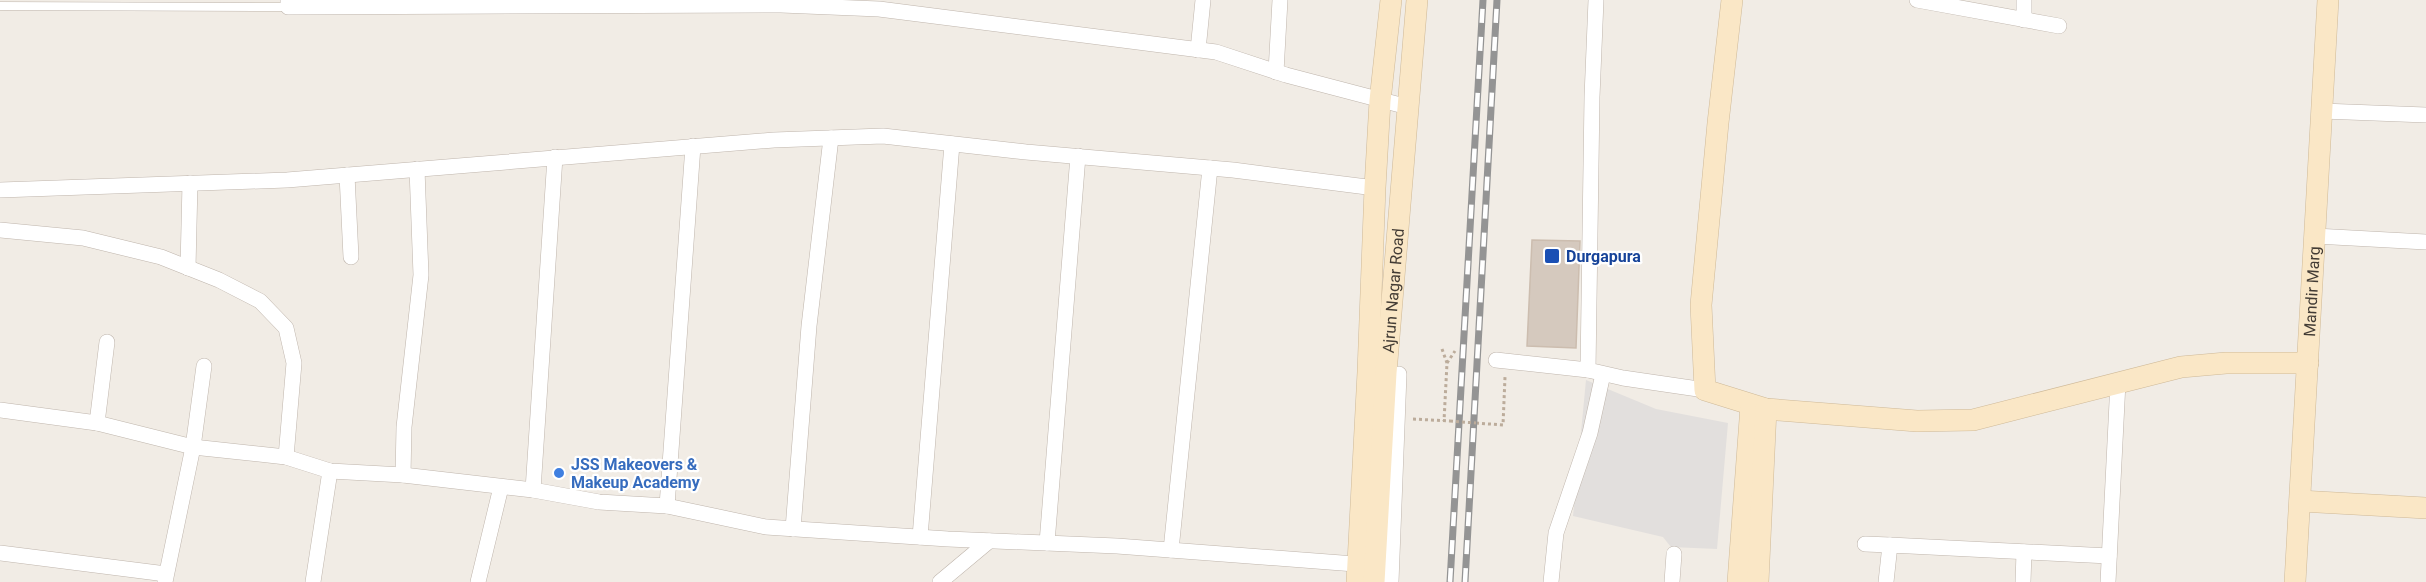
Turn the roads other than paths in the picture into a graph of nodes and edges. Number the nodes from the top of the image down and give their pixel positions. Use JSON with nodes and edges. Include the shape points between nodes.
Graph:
{"nodes":[{"id":1,"x":1203,"y":0,"type":"edge"},
{"id":2,"x":1280,"y":0,"type":"edge"},
{"id":3,"x":1391,"y":0,"type":"edge"},
{"id":4,"x":1418,"y":0,"type":"edge"},
{"id":5,"x":1596,"y":0,"type":"edge"},
{"id":6,"x":1732,"y":0,"type":"edge"},
{"id":7,"x":1917,"y":0,"type":"edge"},
{"id":8,"x":2024,"y":0,"type":"edge"},
{"id":9,"x":2328,"y":0,"type":"edge"},
{"id":10,"x":288,"y":3,"type":"edge"},
{"id":11,"x":406,"y":3,"type":"edge"},
{"id":12,"x":680,"y":3,"type":"edge"},
{"id":13,"x":820,"y":3,"type":"edge"},
{"id":14,"x":0,"y":6,"type":"edge"},
{"id":15,"x":2024,"y":20,"type":"junction"},
{"id":16,"x":2059,"y":26,"type":"dead end"},
{"id":17,"x":1198,"y":50,"type":"junction"},
{"id":18,"x":1275,"y":72,"type":"junction"},
{"id":19,"x":1380,"y":101,"type":"junction"},
{"id":20,"x":1408,"y":107,"type":"junction"},
{"id":21,"x":2322,"y":111,"type":"junction"},
{"id":22,"x":2426,"y":116,"type":"edge"},
{"id":23,"x":831,"y":138,"type":"junction"},
{"id":24,"x":952,"y":144,"type":"junction"},
{"id":25,"x":693,"y":146,"type":"junction"},
{"id":26,"x":1078,"y":156,"type":"junction"},
{"id":27,"x":555,"y":157,"type":"junction"},
{"id":28,"x":1210,"y":168,"type":"junction"},
{"id":29,"x":417,"y":169,"type":"junction"},
{"id":30,"x":347,"y":175,"type":"junction"},
{"id":31,"x":190,"y":183,"type":"junction"},
{"id":32,"x":1375,"y":188,"type":"junction"},
{"id":33,"x":0,"y":190,"type":"edge"},
{"id":34,"x":0,"y":230,"type":"edge"},
{"id":35,"x":2315,"y":236,"type":"junction"},
{"id":36,"x":2426,"y":242,"type":"edge"},
{"id":37,"x":351,"y":257,"type":"dead end"},
{"id":38,"x":188,"y":268,"type":"junction"},
{"id":39,"x":106,"y":342,"type":"dead end"},
{"id":40,"x":1500,"y":360,"type":"road end"},
{"id":41,"x":2308,"y":363,"type":"junction"},
{"id":42,"x":204,"y":366,"type":"dead end"},
{"id":43,"x":1368,"y":372,"type":"junction"},
{"id":44,"x":1596,"y":372,"type":"junction"},
{"id":45,"x":2118,"y":382,"type":"junction"},
{"id":46,"x":1705,"y":390,"type":"junction"},
{"id":47,"x":1758,"y":408,"type":"junction"},
{"id":48,"x":0,"y":410,"type":"edge"},
{"id":49,"x":97,"y":423,"type":"junction"},
{"id":50,"x":193,"y":447,"type":"junction"},
{"id":51,"x":286,"y":457,"type":"junction"},
{"id":52,"x":330,"y":471,"type":"junction"},
{"id":53,"x":403,"y":475,"type":"junction"},
{"id":54,"x":501,"y":487,"type":"junction"},
{"id":55,"x":533,"y":490,"type":"junction"},
{"id":56,"x":2300,"y":501,"type":"junction"},
{"id":57,"x":667,"y":506,"type":"junction"},
{"id":58,"x":2426,"y":508,"type":"edge"},
{"id":59,"x":793,"y":529,"type":"junction"},
{"id":60,"x":920,"y":537,"type":"junction"},
{"id":61,"x":989,"y":541,"type":"junction"},
{"id":62,"x":1047,"y":543,"type":"junction"},
{"id":63,"x":1865,"y":544,"type":"dead end"},
{"id":64,"x":1890,"y":545,"type":"junction"},
{"id":65,"x":1171,"y":550,"type":"junction"},
{"id":66,"x":2024,"y":552,"type":"junction"},
{"id":67,"x":0,"y":553,"type":"edge"},
{"id":68,"x":1674,"y":554,"type":"dead end"},
{"id":69,"x":2109,"y":556,"type":"junction"},
{"id":70,"x":1366,"y":574,"type":"edge"},
{"id":71,"x":165,"y":578,"type":"edge"},
{"id":72,"x":313,"y":582,"type":"edge"},
{"id":73,"x":478,"y":582,"type":"edge"},
{"id":74,"x":940,"y":582,"type":"edge"},
{"id":75,"x":1391,"y":582,"type":"edge"},
{"id":76,"x":1551,"y":582,"type":"edge"},
{"id":77,"x":1672,"y":582,"type":"edge"},
{"id":78,"x":1738,"y":582,"type":"edge"},
{"id":79,"x":1758,"y":582,"type":"edge"},
{"id":80,"x":1886,"y":582,"type":"edge"},
{"id":81,"x":2023,"y":582,"type":"edge"},
{"id":82,"x":2108,"y":582,"type":"edge"},
{"id":83,"x":2295,"y":582,"type":"edge"}],
"edges":[{"from":1,"to":17,"type":"street"},
{"from":2,"to":18,"type":"street"},
{"from":3,"to":19,"type":"street","name":"Ajrun Nagar Road"},
{"from":4,"to":20,"type":"street","name":"Ajrun Nagar Road"},
{"from":5,"to":44,"type":"street","via":[[1592,97]]},
{"from":6,"to":46,"type":"street","via":[[1701,305]]},
{"from":7,"to":15,"type":"street"},
{"from":8,"to":15,"type":"street"},
{"from":9,"to":21,"type":"street","name":"Mandir Marg"},
{"from":10,"to":11,"type":"street"},
{"from":10,"to":14,"type":"lane"},
{"from":11,"to":12,"type":"street"},
{"from":12,"to":13,"type":"street"},
{"from":13,"to":17,"type":"street"},
{"from":15,"to":16,"type":"street"},
{"from":17,"to":18,"type":"street","via":[[1216,52]]},
{"from":18,"to":19,"type":"street"},
{"from":19,"to":20,"type":"street"},
{"from":19,"to":32,"type":"street","name":"Ajrun Nagar Road"},
{"from":20,"to":70,"type":"street","name":"Ajrun Nagar Road"},
{"from":21,"to":22,"type":"street"},
{"from":21,"to":35,"type":"street","name":"Mandir Marg"},
{"from":23,"to":24,"type":"street","via":[[883,136]]},
{"from":23,"to":25,"type":"street"},
{"from":23,"to":59,"type":"street","via":[[809,326]]},
{"from":24,"to":26,"type":"street"},
{"from":24,"to":60,"type":"street"},
{"from":25,"to":27,"type":"street"},
{"from":25,"to":57,"type":"street"},
{"from":26,"to":28,"type":"street"},
{"from":26,"to":62,"type":"street"},
{"from":27,"to":29,"type":"street"},
{"from":27,"to":55,"type":"street"},
{"from":28,"to":32,"type":"street"},
{"from":28,"to":65,"type":"street"},
{"from":29,"to":30,"type":"street"},
{"from":29,"to":53,"type":"street","via":[[421,275],[404,427]]},
{"from":30,"to":31,"type":"street"},
{"from":30,"to":37,"type":"street"},
{"from":31,"to":33,"type":"street"},
{"from":31,"to":38,"type":"street"},
{"from":32,"to":43,"type":"street","name":"Ajrun Nagar Road"},
{"from":34,"to":38,"type":"street","via":[[83,238]]},
{"from":35,"to":36,"type":"street"},
{"from":35,"to":41,"type":"street","name":"Mandir Marg"},
{"from":38,"to":51,"type":"street","via":[[260,302],[286,328],[294,363]]},
{"from":39,"to":49,"type":"street"},
{"from":40,"to":44,"type":"street"},
{"from":41,"to":45,"type":"street","via":[[2181,367]]},
{"from":41,"to":56,"type":"street","name":"Mandir Marg"},
{"from":42,"to":50,"type":"street"},
{"from":43,"to":70,"type":"street","name":"Ajrun Nagar Road"},
{"from":43,"to":75,"type":"street","via":[[1403,375]]},
{"from":44,"to":46,"type":"street"},
{"from":44,"to":76,"type":"street","via":[[1590,434],[1556,533]]},
{"from":45,"to":47,"type":"street","via":[[1973,420],[1917,422]]},
{"from":45,"to":69,"type":"street"},
{"from":46,"to":47,"type":"street"},
{"from":47,"to":78,"type":"street"},
{"from":47,"to":79,"type":"street"},
{"from":48,"to":49,"type":"street"},
{"from":49,"to":50,"type":"street"},
{"from":50,"to":51,"type":"street"},
{"from":50,"to":71,"type":"street"},
{"from":51,"to":52,"type":"street"},
{"from":52,"to":53,"type":"street"},
{"from":52,"to":72,"type":"street"},
{"from":53,"to":54,"type":"street"},
{"from":54,"to":55,"type":"street"},
{"from":54,"to":73,"type":"street"},
{"from":55,"to":57,"type":"street","via":[[599,502]]},
{"from":56,"to":58,"type":"street"},
{"from":56,"to":83,"type":"street","name":"Mandir Marg"},
{"from":57,"to":59,"type":"street","via":[[765,527]]},
{"from":59,"to":60,"type":"street"},
{"from":60,"to":61,"type":"street"},
{"from":61,"to":62,"type":"street"},
{"from":61,"to":74,"type":"street"},
{"from":62,"to":65,"type":"street"},
{"from":63,"to":64,"type":"street"},
{"from":64,"to":66,"type":"street"},
{"from":64,"to":80,"type":"street"},
{"from":65,"to":70,"type":"street"},
{"from":66,"to":69,"type":"street"},
{"from":66,"to":81,"type":"street"},
{"from":67,"to":71,"type":"street"},
{"from":68,"to":77,"type":"street"},
{"from":69,"to":82,"type":"street"}]}
